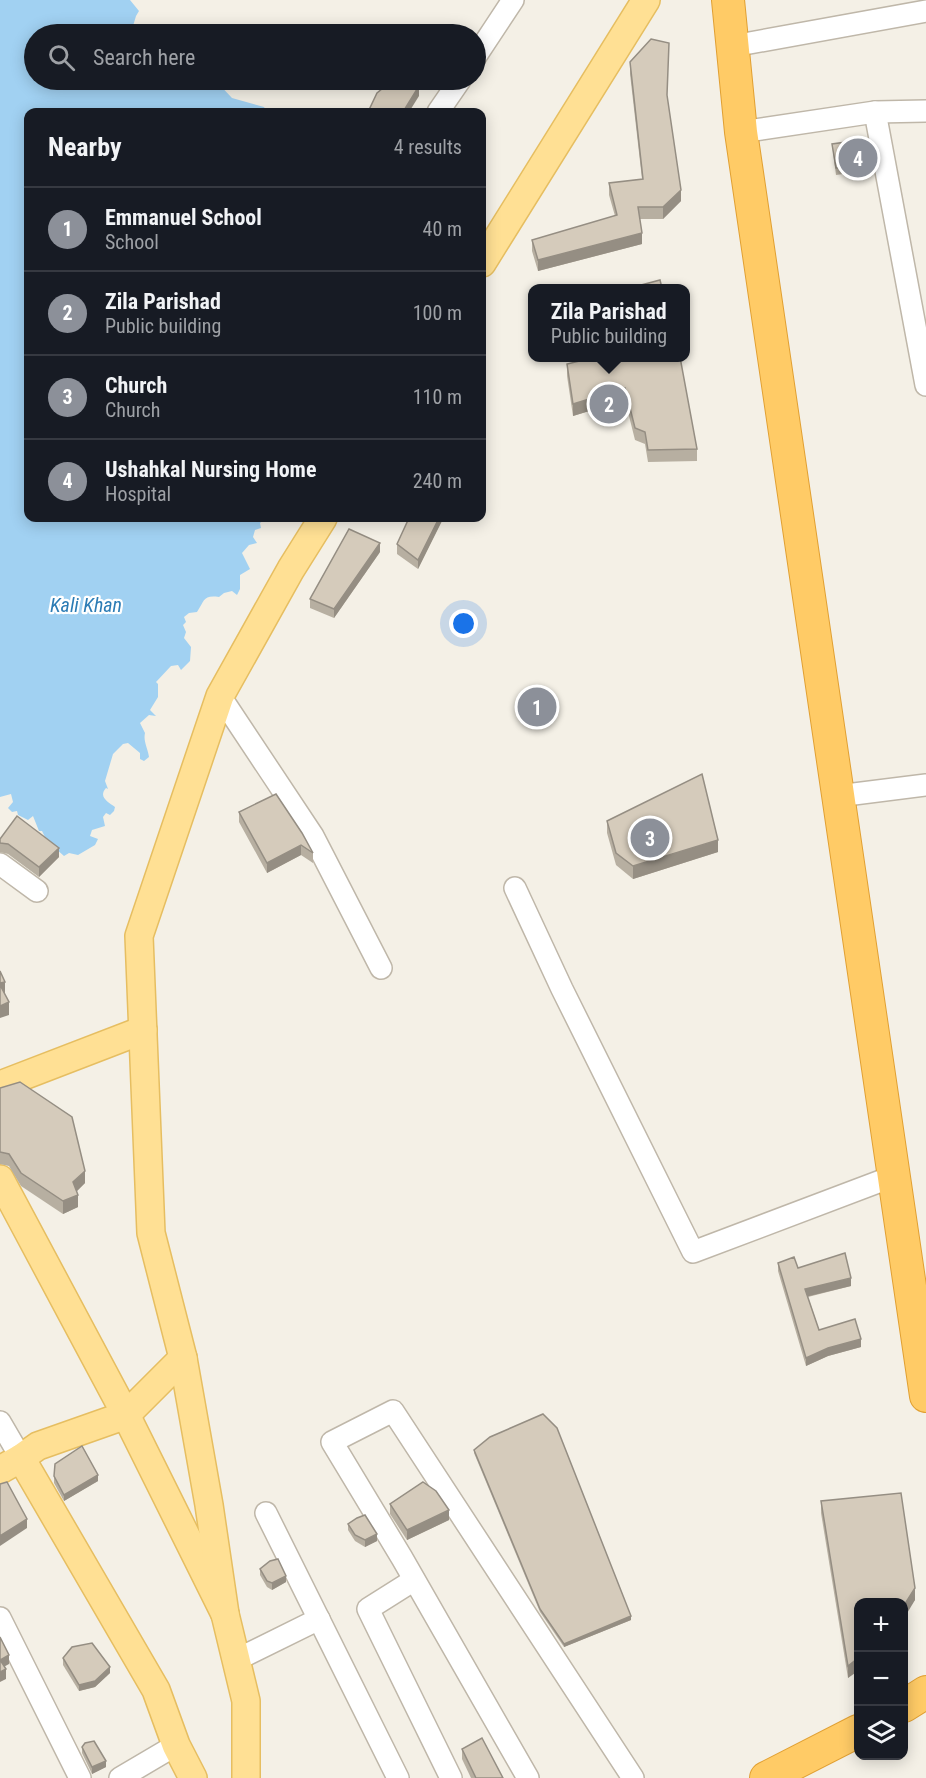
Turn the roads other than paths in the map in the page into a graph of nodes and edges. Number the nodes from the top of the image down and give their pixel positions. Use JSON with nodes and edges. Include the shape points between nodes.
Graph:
{"nodes":[{"id":1,"x":513,"y":0,"type":"edge"},
{"id":2,"x":646,"y":0,"type":"edge"},
{"id":3,"x":728,"y":0,"type":"edge"},
{"id":4,"x":926,"y":11,"type":"edge"},
{"id":5,"x":486,"y":41,"type":"edge"},
{"id":6,"x":733,"y":46,"type":"junction"},
{"id":7,"x":453,"y":90,"type":"edge"},
{"id":8,"x":441,"y":108,"type":"edge"},
{"id":9,"x":926,"y":111,"type":"edge"},
{"id":10,"x":875,"y":112,"type":"junction"},
{"id":11,"x":741,"y":132,"type":"junction"},
{"id":12,"x":486,"y":257,"type":"edge"},
{"id":13,"x":926,"y":385,"type":"edge"},
{"id":14,"x":320,"y":522,"type":"edge"},
{"id":15,"x":220,"y":696,"type":"junction"},
{"id":16,"x":926,"y":785,"type":"edge"},
{"id":17,"x":838,"y":796,"type":"junction"},
{"id":18,"x":0,"y":864,"type":"edge"},
{"id":19,"x":514,"y":888,"type":"dead end"},
{"id":20,"x":37,"y":891,"type":"dead end"},
{"id":21,"x":381,"y":969,"type":"dead end"},
{"id":22,"x":143,"y":1030,"type":"junction"},
{"id":23,"x":0,"y":1085,"type":"edge"},
{"id":24,"x":894,"y":1176,"type":"junction"},
{"id":25,"x":2,"y":1187,"type":"edge"},
{"id":26,"x":183,"y":1358,"type":"junction"},
{"id":27,"x":926,"y":1396,"type":"edge"},
{"id":28,"x":126,"y":1415,"type":"junction"},
{"id":29,"x":0,"y":1422,"type":"edge"},
{"id":30,"x":10,"y":1464,"type":"edge"},
{"id":31,"x":266,"y":1513,"type":"dead end"},
{"id":32,"x":414,"y":1580,"type":"junction"},
{"id":33,"x":225,"y":1614,"type":"junction"},
{"id":34,"x":0,"y":1618,"type":"edge"},
{"id":35,"x":319,"y":1619,"type":"junction"},
{"id":36,"x":236,"y":1660,"type":"junction"},
{"id":37,"x":926,"y":1692,"type":"edge"},
{"id":38,"x":908,"y":1703,"type":"edge"},
{"id":39,"x":854,"y":1733,"type":"edge"},
{"id":40,"x":176,"y":1745,"type":"junction"},
{"id":41,"x":80,"y":1778,"type":"edge"},
{"id":42,"x":120,"y":1778,"type":"edge"},
{"id":43,"x":193,"y":1778,"type":"edge"},
{"id":44,"x":246,"y":1778,"type":"edge"},
{"id":45,"x":398,"y":1778,"type":"edge"},
{"id":46,"x":452,"y":1778,"type":"edge"},
{"id":47,"x":528,"y":1778,"type":"edge"},
{"id":48,"x":633,"y":1778,"type":"edge"},
{"id":49,"x":766,"y":1778,"type":"edge"}],
"edges":[{"from":1,"to":5,"type":"street"},
{"from":2,"to":12,"type":"main road"},
{"from":3,"to":6,"type":"highway"},
{"from":4,"to":6,"type":"street"},
{"from":6,"to":11,"type":"highway"},
{"from":7,"to":8,"type":"street"},
{"from":9,"to":10,"type":"street"},
{"from":10,"to":11,"type":"street"},
{"from":10,"to":13,"type":"street"},
{"from":11,"to":17,"type":"highway"},
{"from":14,"to":15,"type":"main road"},
{"from":15,"to":21,"type":"street","via":[[313,837]]},
{"from":15,"to":22,"type":"main road","via":[[139,936]]},
{"from":16,"to":17,"type":"street"},
{"from":17,"to":24,"type":"highway"},
{"from":18,"to":20,"type":"street"},
{"from":19,"to":24,"type":"street","via":[[693,1252]]},
{"from":22,"to":23,"type":"main road"},
{"from":22,"to":26,"type":"main road","via":[[151,1233]]},
{"from":24,"to":27,"type":"highway"},
{"from":25,"to":28,"type":"main road"},
{"from":26,"to":28,"type":"main road"},
{"from":26,"to":33,"type":"main road"},
{"from":28,"to":30,"type":"main road","via":[[38,1446]]},
{"from":28,"to":33,"type":"main road"},
{"from":29,"to":30,"type":"street"},
{"from":30,"to":40,"type":"main road","via":[[156,1690]]},
{"from":31,"to":35,"type":"street"},
{"from":32,"to":46,"type":"street","via":[[368,1609]]},
{"from":32,"to":47,"type":"street"},
{"from":32,"to":48,"type":"street","via":[[332,1442],[393,1411]]},
{"from":33,"to":36,"type":"main road"},
{"from":34,"to":41,"type":"street"},
{"from":35,"to":36,"type":"street"},
{"from":35,"to":45,"type":"street"},
{"from":36,"to":44,"type":"main road","via":[[246,1701]]},
{"from":37,"to":38,"type":"highway"},
{"from":39,"to":49,"type":"highway"},
{"from":40,"to":42,"type":"street"},
{"from":40,"to":43,"type":"main road"}]}
